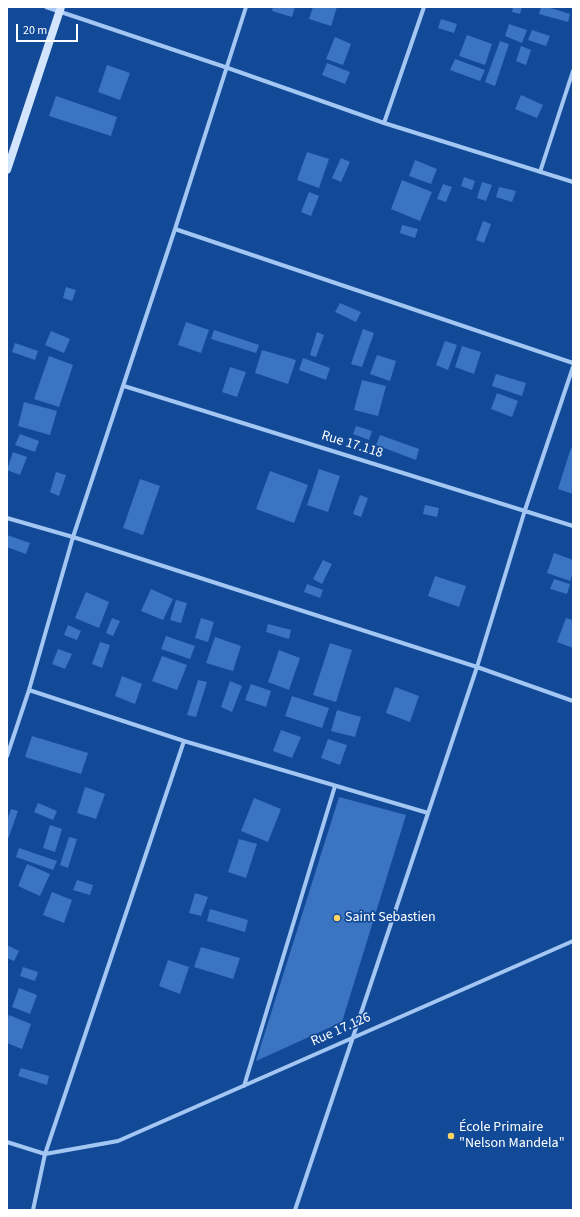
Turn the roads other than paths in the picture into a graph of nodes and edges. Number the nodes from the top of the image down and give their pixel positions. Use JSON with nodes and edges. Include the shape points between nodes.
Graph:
{"nodes":[{"id":1,"x":46,"y":7,"type":"edge"},
{"id":2,"x":246,"y":7,"type":"edge"},
{"id":3,"x":424,"y":7,"type":"edge"},
{"id":4,"x":61,"y":9,"type":"edge"},
{"id":5,"x":225,"y":67,"type":"junction"},
{"id":6,"x":573,"y":71,"type":"edge"},
{"id":7,"x":384,"y":123,"type":"junction"},
{"id":8,"x":7,"y":170,"type":"edge"},
{"id":9,"x":540,"y":172,"type":"junction"},
{"id":10,"x":573,"y":182,"type":"edge"},
{"id":11,"x":175,"y":229,"type":"junction"},
{"id":12,"x":573,"y":363,"type":"edge"},
{"id":13,"x":573,"y":368,"type":"edge"},
{"id":14,"x":124,"y":386,"type":"junction"},
{"id":15,"x":525,"y":510,"type":"junction"},
{"id":16,"x":7,"y":518,"type":"edge"},
{"id":17,"x":573,"y":526,"type":"edge"},
{"id":18,"x":73,"y":537,"type":"junction"},
{"id":19,"x":477,"y":667,"type":"junction"},
{"id":20,"x":29,"y":690,"type":"junction"},
{"id":21,"x":573,"y":701,"type":"edge"},
{"id":22,"x":184,"y":741,"type":"junction"},
{"id":23,"x":7,"y":756,"type":"edge"},
{"id":24,"x":335,"y":786,"type":"junction"},
{"id":25,"x":428,"y":813,"type":"junction"},
{"id":26,"x":573,"y":941,"type":"edge"},
{"id":27,"x":353,"y":1036,"type":"junction"},
{"id":28,"x":244,"y":1086,"type":"junction"},
{"id":29,"x":7,"y":1142,"type":"edge"},
{"id":30,"x":45,"y":1154,"type":"junction"},
{"id":31,"x":33,"y":1210,"type":"edge"},
{"id":32,"x":296,"y":1210,"type":"edge"}],
"edges":[{"from":1,"to":4,"type":"street"},
{"from":2,"to":5,"type":"street"},
{"from":3,"to":7,"type":"street"},
{"from":4,"to":5,"type":"street"},
{"from":4,"to":8,"type":"street"},
{"from":5,"to":7,"type":"street"},
{"from":5,"to":11,"type":"street"},
{"from":6,"to":9,"type":"street"},
{"from":7,"to":9,"type":"street"},
{"from":9,"to":10,"type":"street"},
{"from":11,"to":12,"type":"street"},
{"from":11,"to":14,"type":"street"},
{"from":13,"to":15,"type":"street"},
{"from":14,"to":15,"type":"street","name":"Rue 17.118"},
{"from":14,"to":18,"type":"street"},
{"from":15,"to":17,"type":"street","name":"Rue 17.118"},
{"from":15,"to":19,"type":"street"},
{"from":16,"to":18,"type":"street"},
{"from":18,"to":19,"type":"street"},
{"from":18,"to":20,"type":"street"},
{"from":19,"to":21,"type":"street"},
{"from":19,"to":25,"type":"street"},
{"from":20,"to":22,"type":"street"},
{"from":20,"to":23,"type":"street"},
{"from":22,"to":24,"type":"street"},
{"from":22,"to":30,"type":"street"},
{"from":24,"to":25,"type":"street"},
{"from":24,"to":28,"type":"street"},
{"from":25,"to":27,"type":"street"},
{"from":26,"to":27,"type":"street","name":"Rue 17.126"},
{"from":27,"to":28,"type":"street","name":"Rue 17.126"},
{"from":27,"to":32,"type":"street"},
{"from":28,"to":30,"type":"street","name":"Rue 17.126","via":[[118,1141]]},
{"from":29,"to":30,"type":"street"},
{"from":30,"to":31,"type":"street"}]}
